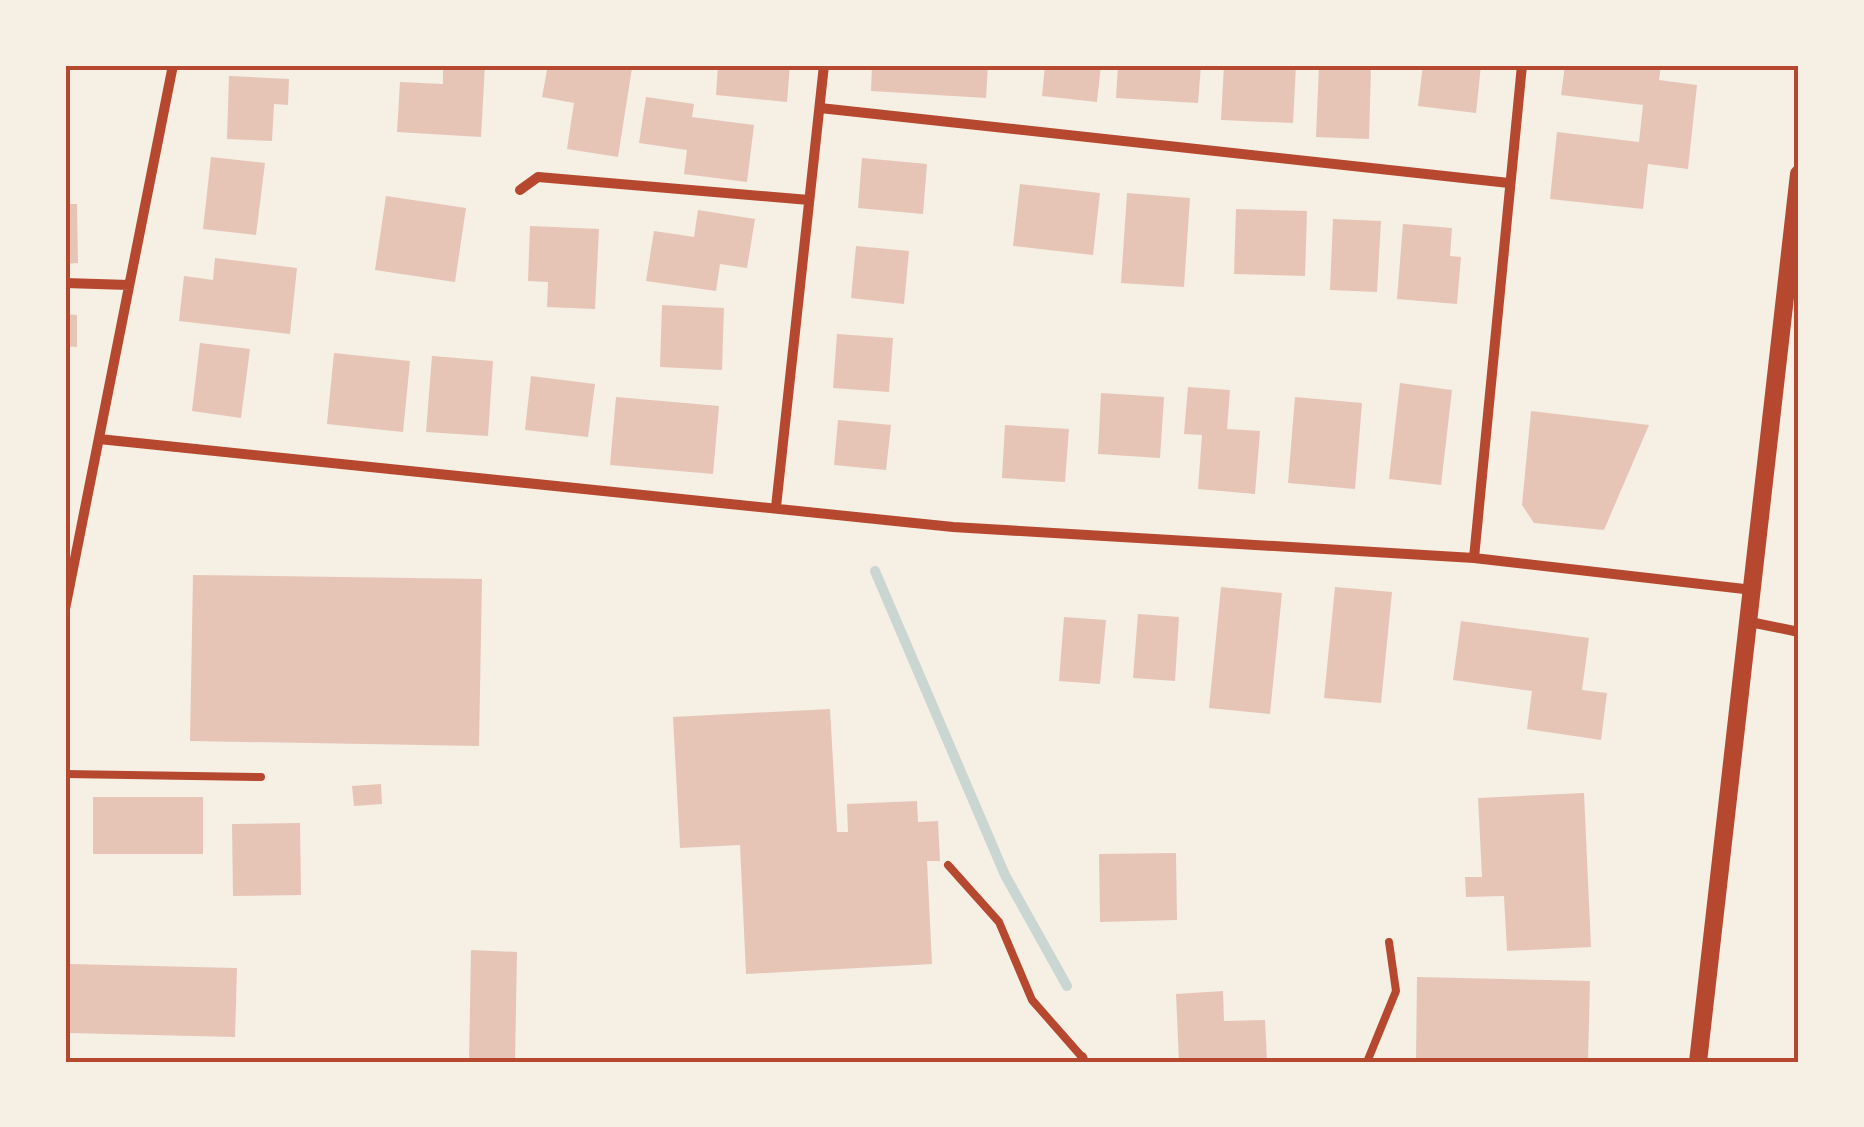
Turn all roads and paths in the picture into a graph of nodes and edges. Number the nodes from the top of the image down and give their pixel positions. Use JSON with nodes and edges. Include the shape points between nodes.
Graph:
{"nodes":[{"id":1,"x":173,"y":65,"type":"edge"},
{"id":2,"x":824,"y":65,"type":"edge"},
{"id":3,"x":1522,"y":65,"type":"edge"},
{"id":4,"x":820,"y":108,"type":"junction"},
{"id":5,"x":1799,"y":174,"type":"edge"},
{"id":6,"x":1509,"y":183,"type":"junction"},
{"id":7,"x":520,"y":190,"type":"dead end"},
{"id":8,"x":810,"y":200,"type":"junction"},
{"id":9,"x":65,"y":283,"type":"edge"},
{"id":10,"x":129,"y":285,"type":"junction"},
{"id":11,"x":99,"y":439,"type":"junction"},
{"id":12,"x":776,"y":506,"type":"junction"},
{"id":13,"x":1474,"y":558,"type":"junction"},
{"id":14,"x":1753,"y":590,"type":"junction"},
{"id":15,"x":65,"y":609,"type":"edge"},
{"id":16,"x":1750,"y":622,"type":"junction"},
{"id":17,"x":1799,"y":632,"type":"edge"},
{"id":18,"x":65,"y":774,"type":"edge"},
{"id":19,"x":260,"y":777,"type":"dead end"},
{"id":20,"x":948,"y":866,"type":"dead end"},
{"id":21,"x":1389,"y":942,"type":"dead end"},
{"id":22,"x":1083,"y":1059,"type":"edge"},
{"id":23,"x":1367,"y":1062,"type":"edge"},
{"id":24,"x":1698,"y":1062,"type":"edge"}],
"edges":[{"from":1,"to":10,"type":"street"},
{"from":2,"to":4,"type":"street"},
{"from":3,"to":6,"type":"street"},
{"from":4,"to":6,"type":"street"},
{"from":4,"to":8,"type":"street"},
{"from":5,"to":14,"type":"street"},
{"from":6,"to":13,"type":"street"},
{"from":7,"to":8,"type":"street","via":[[538,177]]},
{"from":8,"to":12,"type":"street"},
{"from":9,"to":10,"type":"street"},
{"from":10,"to":11,"type":"street"},
{"from":11,"to":12,"type":"street"},
{"from":11,"to":15,"type":"street"},
{"from":12,"to":13,"type":"street","via":[[953,527]]},
{"from":13,"to":14,"type":"street"},
{"from":14,"to":16,"type":"street"},
{"from":16,"to":17,"type":"street"},
{"from":16,"to":24,"type":"street"},
{"from":18,"to":19,"type":"lane"},
{"from":20,"to":22,"type":"lane","via":[[998,922],[1032,1000]]},
{"from":21,"to":23,"type":"lane","via":[[1396,991]]}]}
